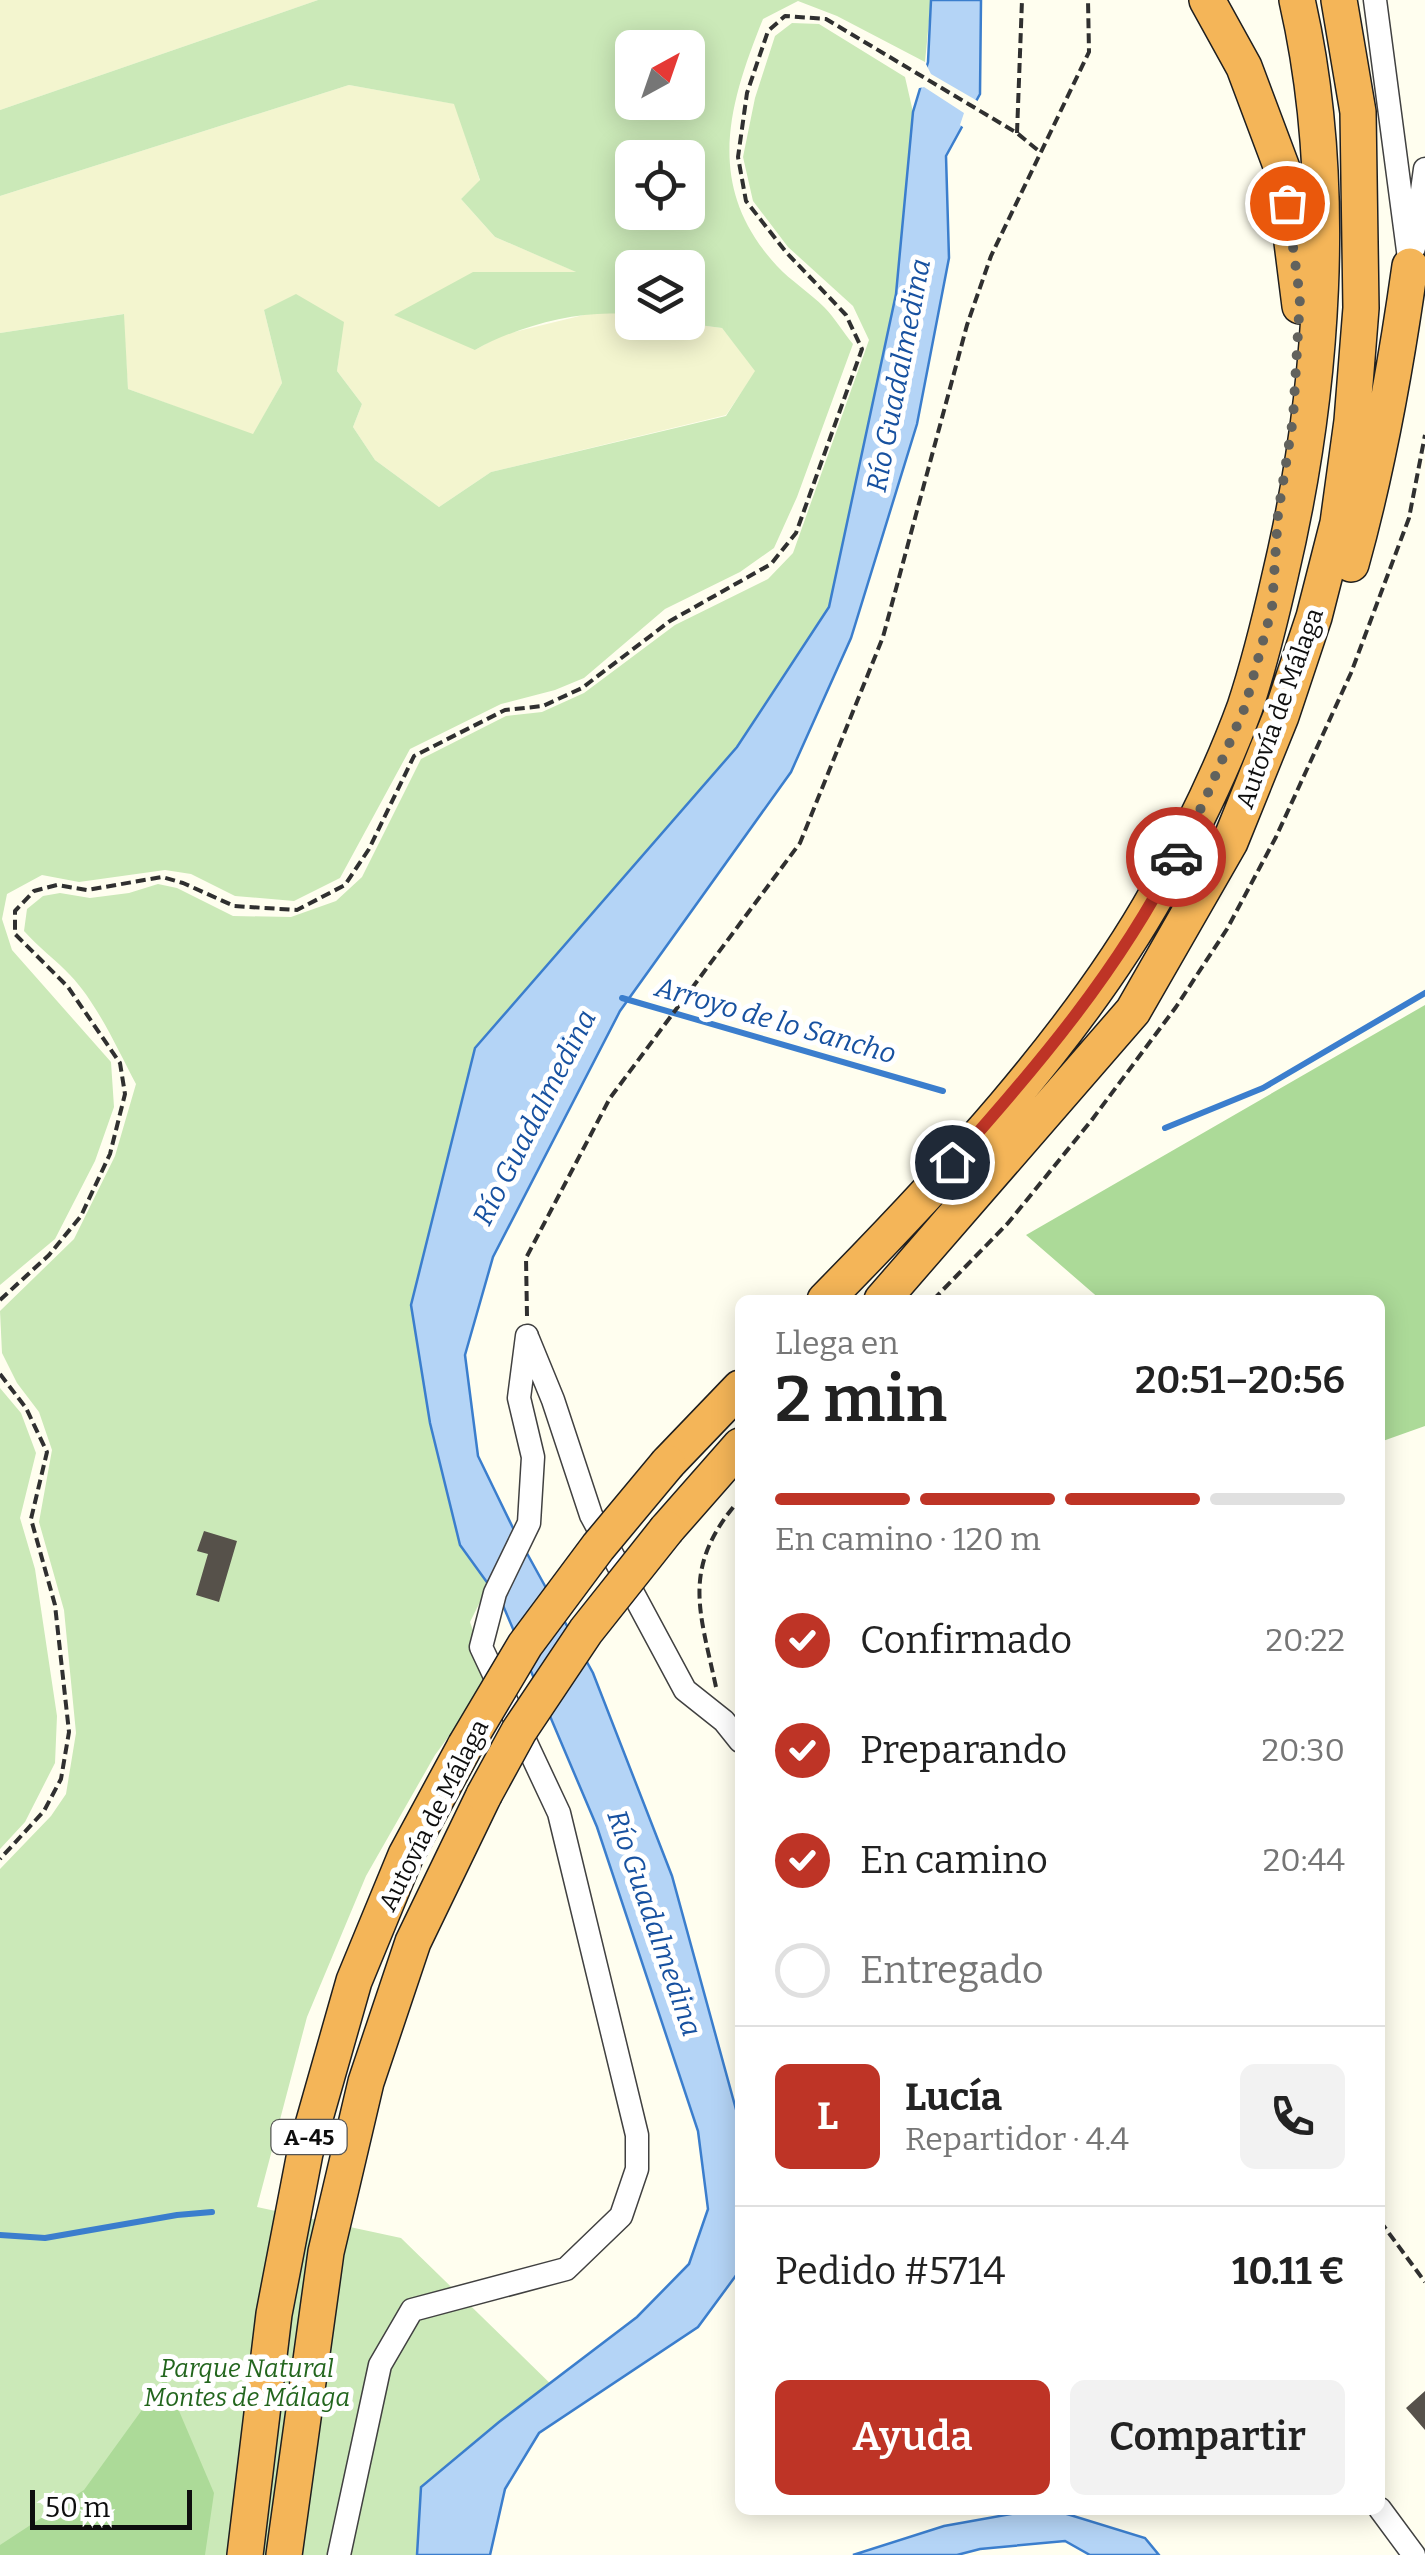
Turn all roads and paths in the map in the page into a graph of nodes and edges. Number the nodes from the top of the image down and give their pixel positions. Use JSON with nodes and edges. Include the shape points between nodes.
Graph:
{"nodes":[{"id":1,"x":1022,"y":0,"type":"edge"},
{"id":2,"x":1088,"y":0,"type":"edge"},
{"id":3,"x":1207,"y":0,"type":"edge"},
{"id":4,"x":1297,"y":0,"type":"edge"},
{"id":5,"x":1339,"y":0,"type":"edge"},
{"id":6,"x":1375,"y":0,"type":"edge"},
{"id":7,"x":1017,"y":134,"type":"junction"},
{"id":8,"x":1040,"y":152,"type":"junction"},
{"id":9,"x":1425,"y":169,"type":"edge"},
{"id":10,"x":1410,"y":266,"type":"junction"},
{"id":11,"x":1425,"y":435,"type":"edge"},
{"id":12,"x":1410,"y":518,"type":"dead end"},
{"id":13,"x":1272,"y":608,"type":"junction"},
{"id":14,"x":1256,"y":782,"type":"junction"},
{"id":15,"x":830,"y":1295,"type":"edge"},
{"id":16,"x":887,"y":1295,"type":"edge"},
{"id":17,"x":0,"y":1300,"type":"edge"},
{"id":18,"x":527,"y":1336,"type":"junction"},
{"id":19,"x":0,"y":1374,"type":"edge"},
{"id":20,"x":735,"y":1393,"type":"edge"},
{"id":21,"x":735,"y":1452,"type":"edge"},
{"id":22,"x":735,"y":1506,"type":"edge"},
{"id":23,"x":724,"y":1721,"type":"junction"},
{"id":24,"x":735,"y":1735,"type":"edge"},
{"id":25,"x":0,"y":1858,"type":"edge"},
{"id":26,"x":1385,"y":2228,"type":"edge"},
{"id":27,"x":1425,"y":2282,"type":"edge"},
{"id":28,"x":1384,"y":2515,"type":"edge"},
{"id":29,"x":245,"y":2555,"type":"edge"},
{"id":30,"x":284,"y":2555,"type":"edge"},
{"id":31,"x":339,"y":2555,"type":"edge"},
{"id":32,"x":1414,"y":2555,"type":"edge"}],
"edges":[{"from":1,"to":7,"type":"path"},
{"from":2,"to":8,"type":"path","via":[[1089,52]]},
{"from":3,"to":13,"type":"highway","via":[[1244,67],[1283,171],[1300,298]]},
{"from":4,"to":13,"type":"highway","name":"Autovía de Málaga","via":[[1314,116],[1320,302],[1310,420]]},
{"from":5,"to":14,"type":"highway","name":"Autovía de Málaga","via":[[1358,112],[1361,197],[1352,420],[1338,524],[1314,617]]},
{"from":6,"to":10,"type":"street"},
{"from":7,"to":8,"type":"path"},
{"from":7,"to":17,"type":"path","via":[[826,20],[786,16],[768,32],[747,92],[738,157],[746,201],[846,315],[862,349],[796,532],[771,564],[670,620],[582,688],[543,706],[505,710],[414,756],[345,885],[297,910],[234,906],[162,877],[34,891],[15,911],[15,934],[68,987],[120,1063],[124,1094],[110,1154],[81,1216]]},
{"from":8,"to":18,"type":"path","via":[[990,256],[966,325],[882,638],[800,843],[610,1098],[526,1258]]},
{"from":9,"to":10,"type":"street"},
{"from":10,"to":14,"type":"highway","via":[[1367,506],[1338,609],[1290,741]]},
{"from":11,"to":12,"type":"path"},
{"from":13,"to":15,"type":"highway","name":"Autovía de Málaga","via":[[1245,707],[1204,802],[1128,940],[1087,1002],[998,1110]]},
{"from":14,"to":16,"type":"highway","name":"Autovía de Málaga","via":[[1230,842],[1133,1011]]},
{"from":18,"to":23,"type":"street","via":[[592,1515],[684,1690]]},
{"from":18,"to":31,"type":"street","via":[[519,1398],[533,1457],[529,1523],[495,1593],[482,1647],[559,1813],[637,2135],[637,2169],[621,2216],[566,2269],[412,2310],[380,2365]]},
{"from":19,"to":25,"type":"path","via":[[47,1452],[32,1519],[54,1605],[70,1732],[62,1779]]},
{"from":20,"to":29,"type":"highway","name":"Autovía de Málaga","number":"A-45","bridge":true,"via":[[668,1463],[525,1645],[406,1855],[354,1981],[304,2153],[274,2314]]},
{"from":21,"to":30,"type":"highway","name":"Autovía de Málaga","number":"A-45","bridge":true,"via":[[586,1630],[519,1731],[413,1942],[366,2082],[326,2252]]},
{"from":22,"to":23,"type":"path","via":[[710,1538],[701,1568],[700,1609]]},
{"from":23,"to":24,"type":"street"},
{"from":26,"to":27,"type":"path"},
{"from":28,"to":32,"type":"street"}]}
